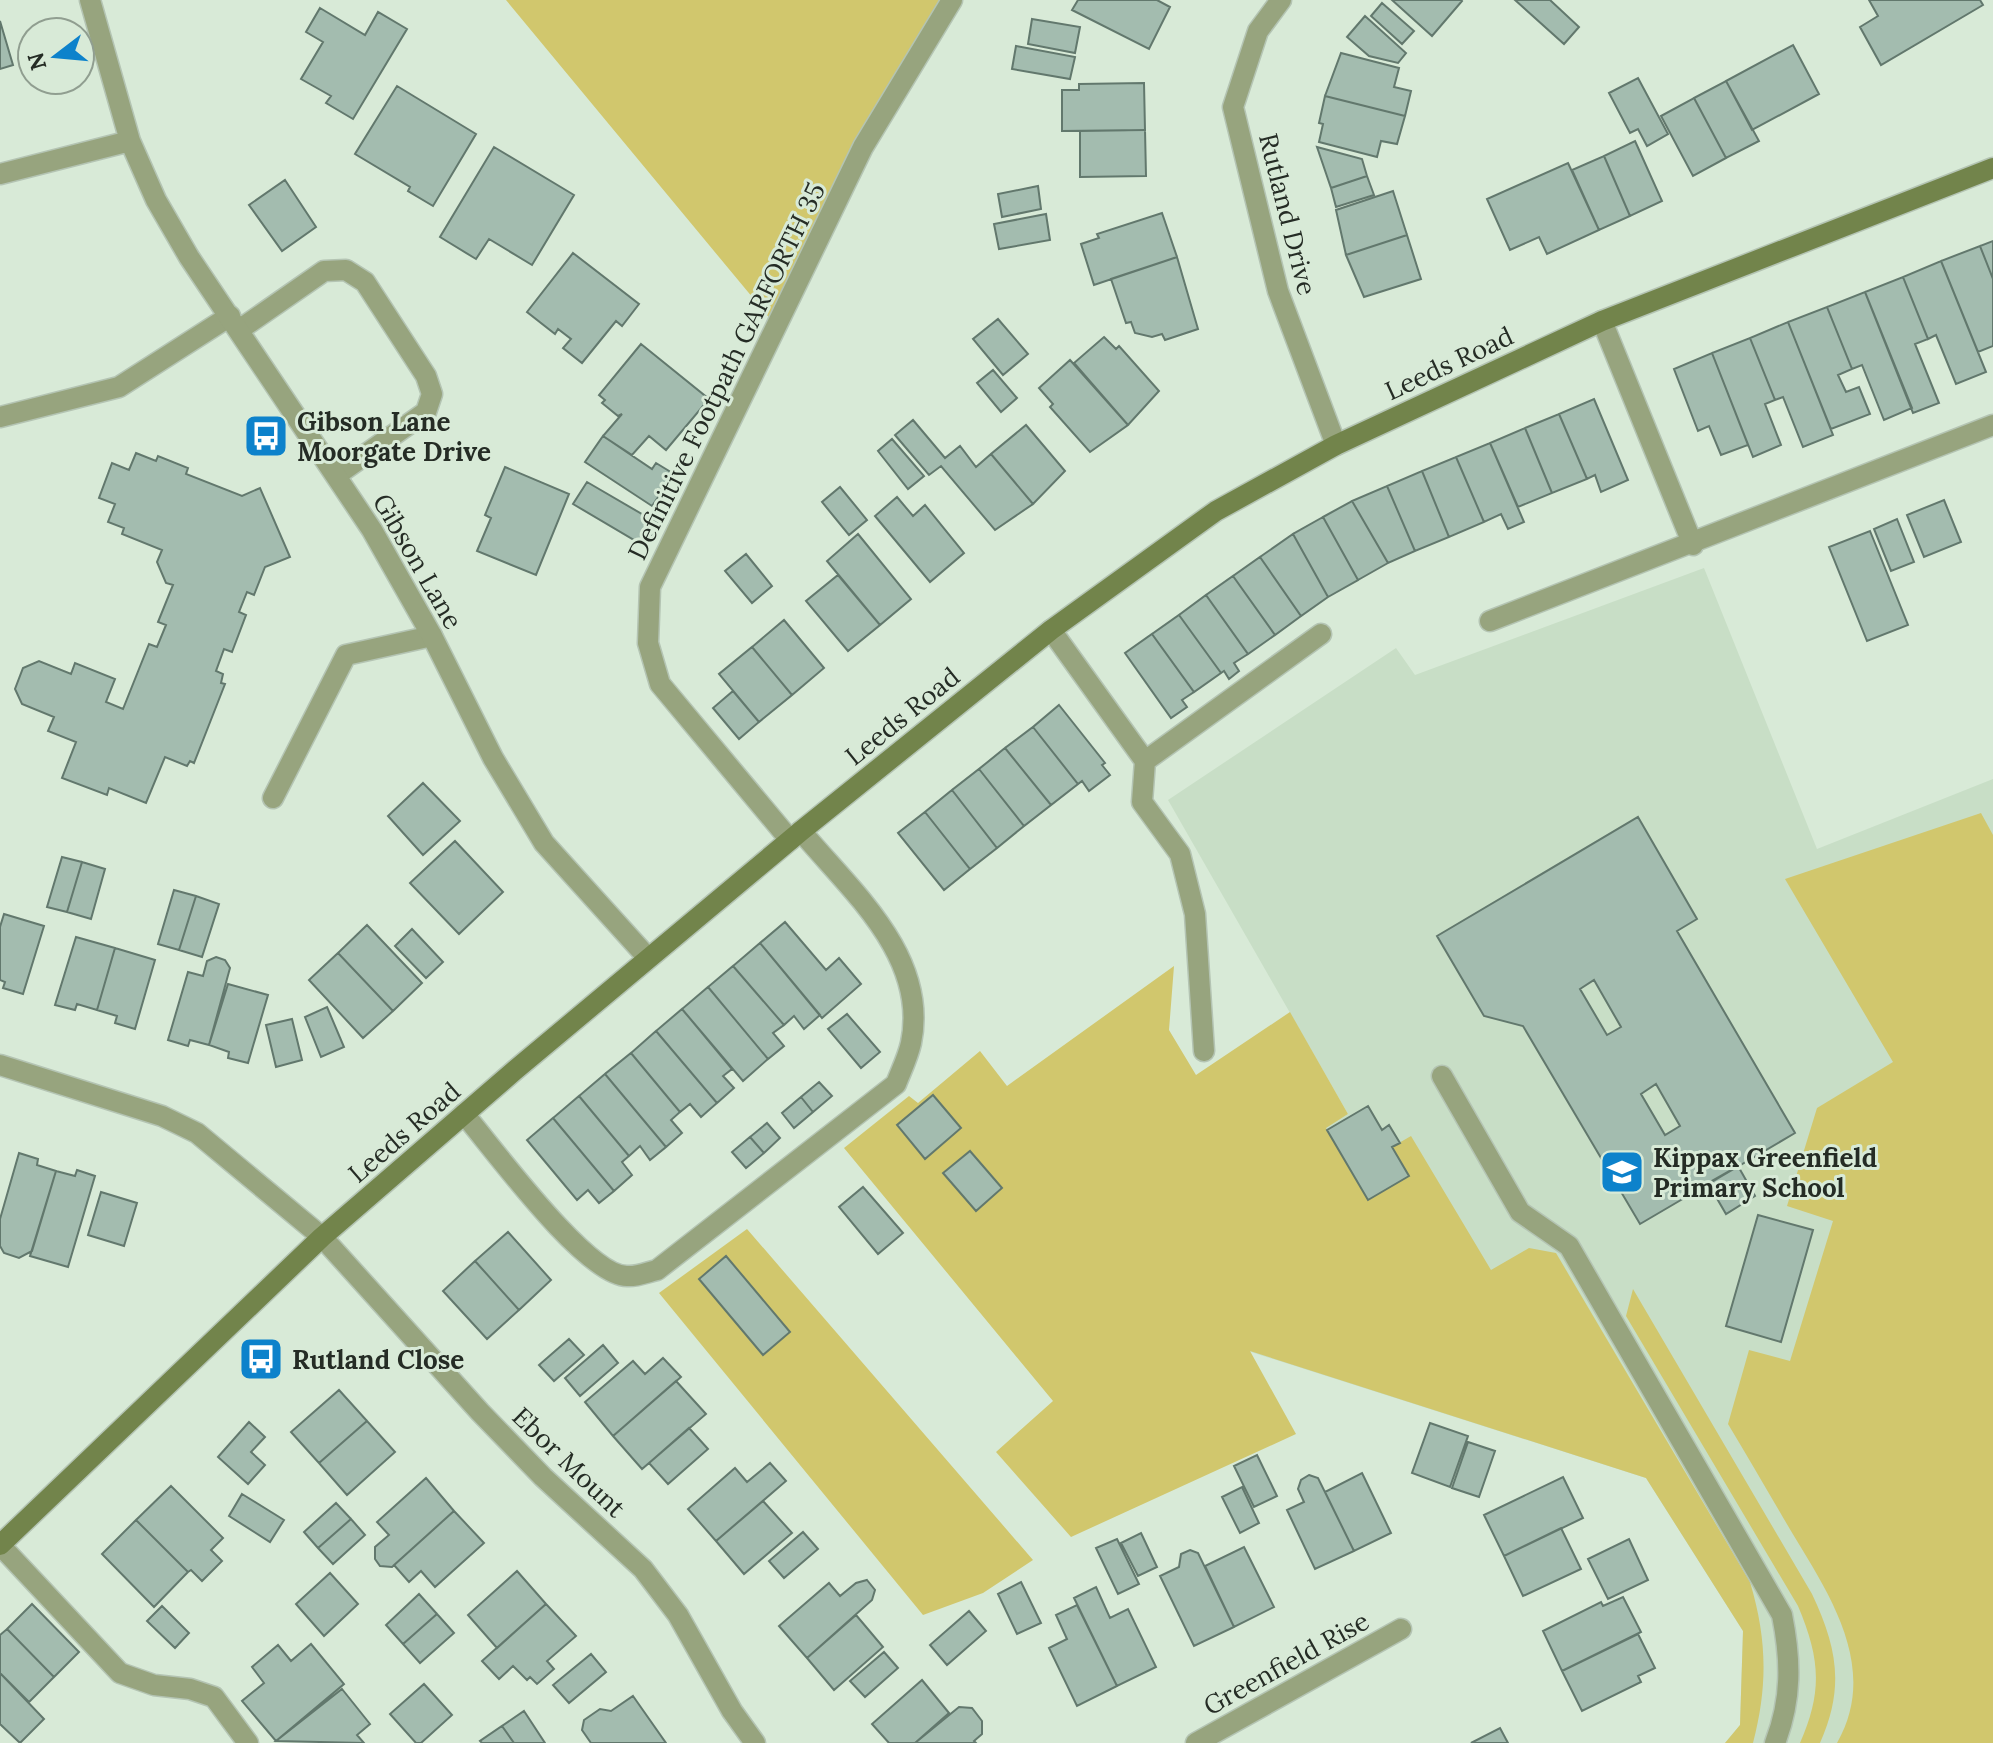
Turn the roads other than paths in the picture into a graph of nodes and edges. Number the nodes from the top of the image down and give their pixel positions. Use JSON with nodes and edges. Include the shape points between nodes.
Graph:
{"nodes":[{"id":1,"x":90,"y":0,"type":"edge"},
{"id":2,"x":952,"y":0,"type":"edge"},
{"id":3,"x":1281,"y":0,"type":"edge"},
{"id":4,"x":130,"y":141,"type":"junction"},
{"id":5,"x":1993,"y":168,"type":"edge"},
{"id":6,"x":0,"y":174,"type":"edge"},
{"id":7,"x":1602,"y":321,"type":"junction"},
{"id":8,"x":234,"y":323,"type":"junction"},
{"id":9,"x":0,"y":417,"type":"edge"},
{"id":10,"x":1993,"y":425,"type":"edge"},
{"id":11,"x":1336,"y":445,"type":"junction"},
{"id":12,"x":338,"y":474,"type":"junction"},
{"id":13,"x":1693,"y":545,"type":"junction"},
{"id":14,"x":1490,"y":621,"type":"dead end"},
{"id":15,"x":1051,"y":630,"type":"junction"},
{"id":16,"x":1321,"y":634,"type":"dead end"},
{"id":17,"x":432,"y":636,"type":"junction"},
{"id":18,"x":1145,"y":761,"type":"junction"},
{"id":19,"x":273,"y":798,"type":"dead end"},
{"id":20,"x":795,"y":835,"type":"junction"},
{"id":21,"x":648,"y":958,"type":"junction"},
{"id":22,"x":1204,"y":1051,"type":"dead end"},
{"id":23,"x":0,"y":1065,"type":"edge"},
{"id":24,"x":1442,"y":1076,"type":"dead end"},
{"id":25,"x":464,"y":1114,"type":"junction"},
{"id":26,"x":322,"y":1237,"type":"junction"},
{"id":27,"x":0,"y":1545,"type":"edge"},
{"id":28,"x":1401,"y":1629,"type":"dead end"},
{"id":29,"x":248,"y":1743,"type":"edge"},
{"id":30,"x":755,"y":1743,"type":"edge"},
{"id":31,"x":1196,"y":1743,"type":"edge"},
{"id":32,"x":1775,"y":1743,"type":"edge"}],
"edges":[{"from":1,"to":4,"type":"street","name":"Gibson Lane"},
{"from":2,"to":20,"type":"street","name":"Definitive Footpath GARFORTH 35","via":[[863,147],[650,587],[648,643],[660,684]]},
{"from":3,"to":11,"type":"street","name":"Rutland Drive","via":[[1258,31],[1233,107],[1278,291]]},
{"from":4,"to":6,"type":"street"},
{"from":4,"to":8,"type":"street","name":"Gibson Lane","via":[[156,200]]},
{"from":5,"to":7,"type":"main road","name":"Leeds Road"},
{"from":7,"to":11,"type":"main road","name":"Leeds Road"},
{"from":7,"to":13,"type":"street"},
{"from":8,"to":9,"type":"street","via":[[119,387]]},
{"from":8,"to":12,"type":"street","name":"Gibson Lane"},
{"from":8,"to":12,"type":"street","via":[[324,271],[346,270],[365,282],[426,376],[432,394],[426,412]]},
{"from":10,"to":13,"type":"street"},
{"from":11,"to":15,"type":"main road","name":"Leeds Road","via":[[1216,511]]},
{"from":12,"to":17,"type":"street","name":"Gibson Lane"},
{"from":13,"to":14,"type":"street"},
{"from":15,"to":18,"type":"street"},
{"from":15,"to":20,"type":"main road","name":"Leeds Road"},
{"from":16,"to":18,"type":"street"},
{"from":17,"to":19,"type":"street","via":[[346,655]]},
{"from":17,"to":21,"type":"street","name":"Gibson Lane","via":[[493,758],[544,843]]},
{"from":18,"to":22,"type":"street","via":[[1142,802],[1180,854],[1195,914]]},
{"from":20,"to":21,"type":"main road","name":"Leeds Road"},
{"from":20,"to":25,"type":"street","name":"Definitive Footpath GARFORTH 35","via":[[888,936],[903,962],[911,991],[911,1042],[896,1084],[657,1270],[626,1277],[600,1266],[565,1235]]},
{"from":21,"to":25,"type":"main road","name":"Leeds Road"},
{"from":23,"to":26,"type":"street","via":[[162,1116],[197,1133]]},
{"from":24,"to":32,"type":"street","via":[[1520,1212],[1569,1246],[1782,1615],[1790,1657],[1788,1700]]},
{"from":25,"to":26,"type":"main road","name":"Leeds Road"},
{"from":26,"to":27,"type":"main road","name":"Leeds Road"},
{"from":26,"to":30,"type":"street","name":"Ebor Mount","via":[[490,1423],[643,1569],[678,1615]]},
{"from":27,"to":29,"type":"street","via":[[120,1673],[214,1697]]},
{"from":28,"to":31,"type":"street","name":"Greenfield Rise"}]}
